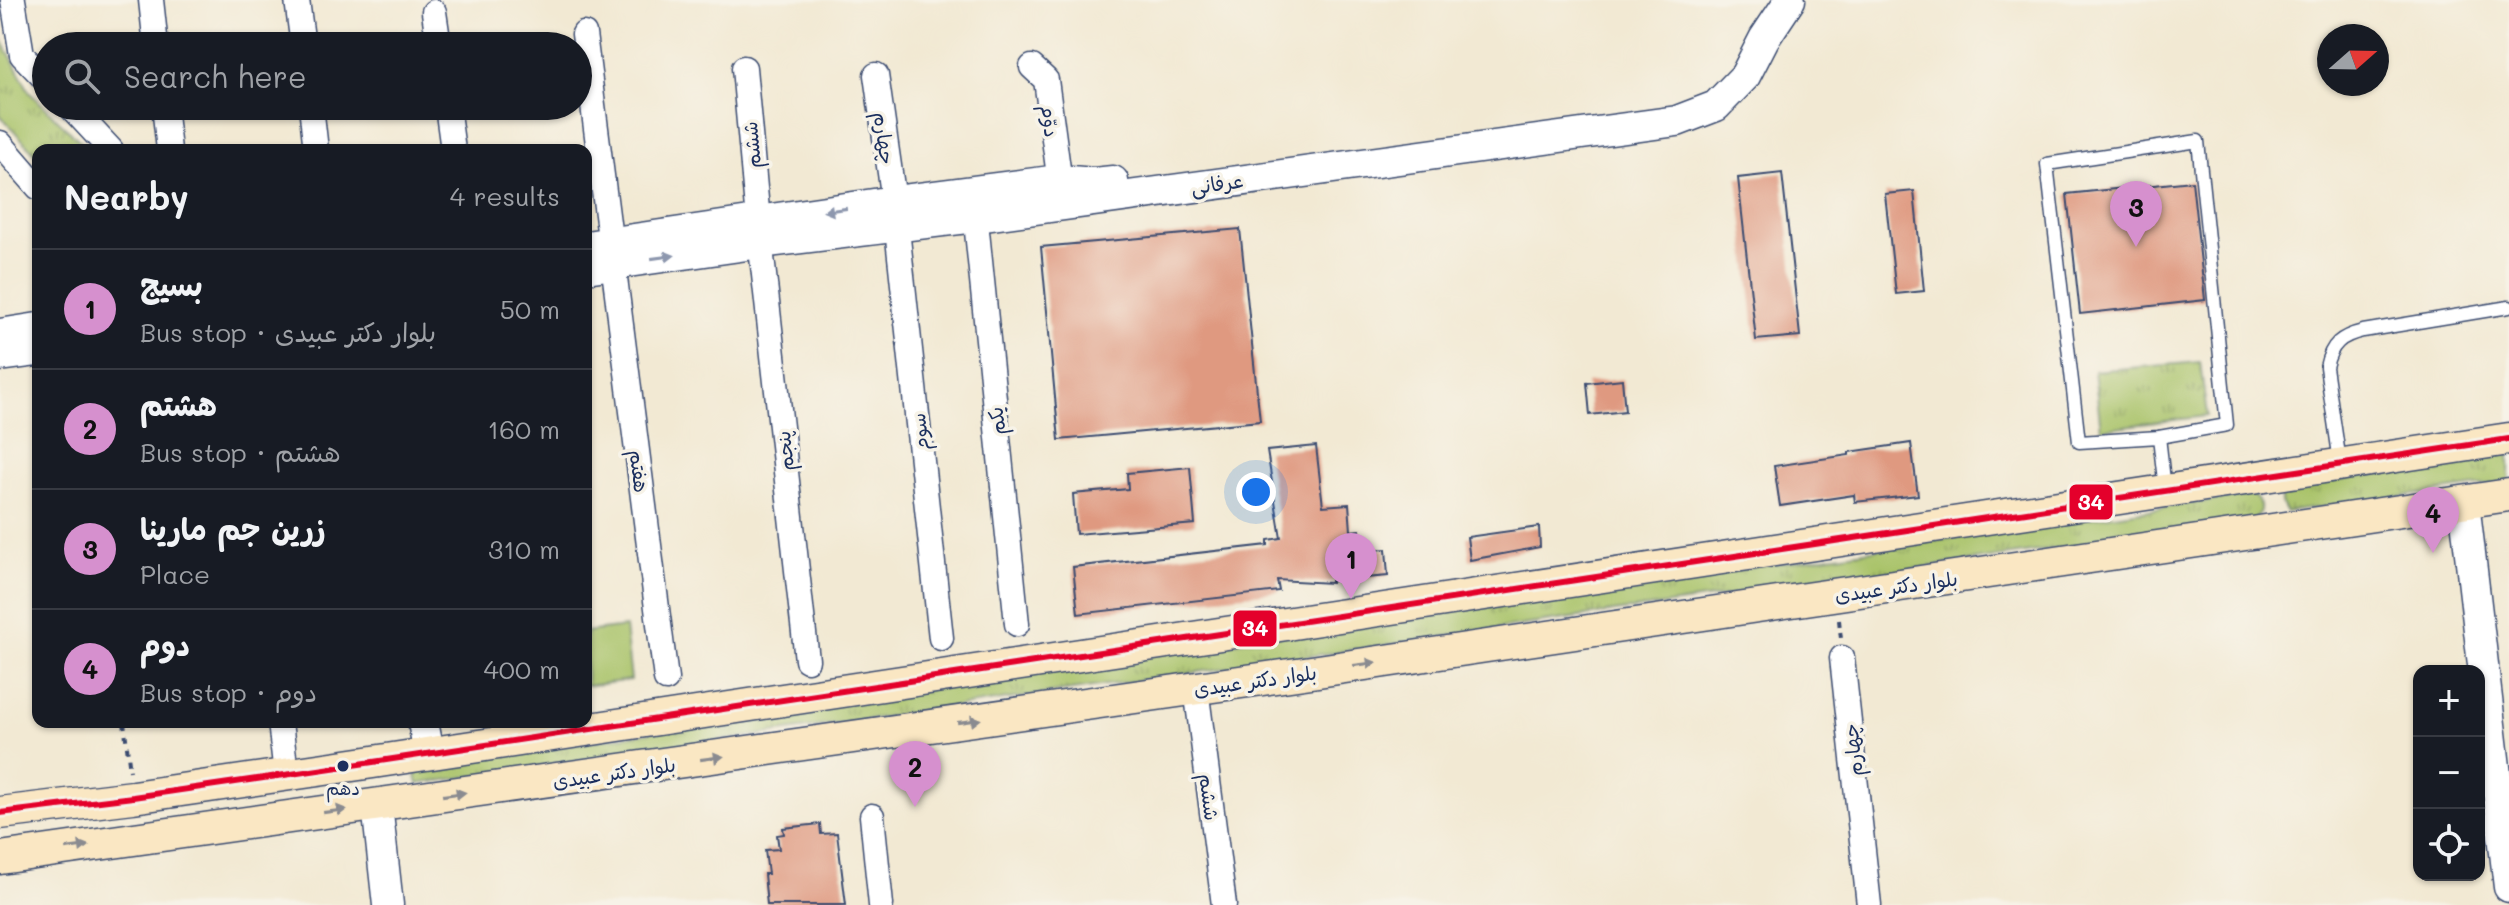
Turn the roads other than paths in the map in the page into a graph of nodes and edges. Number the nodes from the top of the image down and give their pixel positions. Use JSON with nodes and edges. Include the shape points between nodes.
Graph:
{"nodes":[{"id":1,"x":13,"y":0,"type":"edge"},
{"id":2,"x":151,"y":0,"type":"edge"},
{"id":3,"x":297,"y":0,"type":"edge"},
{"id":4,"x":1770,"y":0,"type":"edge"},
{"id":5,"x":1790,"y":0,"type":"edge"},
{"id":6,"x":434,"y":12,"type":"dead end"},
{"id":7,"x":154,"y":32,"type":"edge"},
{"id":8,"x":301,"y":32,"type":"edge"},
{"id":9,"x":437,"y":32,"type":"edge"},
{"id":10,"x":32,"y":65,"type":"edge"},
{"id":11,"x":1032,"y":67,"type":"dead end"},
{"id":12,"x":744,"y":68,"type":"dead end"},
{"id":13,"x":876,"y":75,"type":"dead end"},
{"id":14,"x":83,"y":120,"type":"edge"},
{"id":15,"x":166,"y":120,"type":"edge"},
{"id":16,"x":313,"y":120,"type":"edge"},
{"id":17,"x":449,"y":120,"type":"edge"},
{"id":18,"x":590,"y":120,"type":"edge"},
{"id":19,"x":0,"y":143,"type":"edge"},
{"id":20,"x":105,"y":144,"type":"edge"},
{"id":21,"x":168,"y":144,"type":"edge"},
{"id":22,"x":315,"y":144,"type":"edge"},
{"id":23,"x":452,"y":144,"type":"edge"},
{"id":24,"x":592,"y":144,"type":"edge"},
{"id":25,"x":592,"y":144,"type":"edge"},
{"id":26,"x":32,"y":180,"type":"edge"},
{"id":27,"x":1061,"y":192,"type":"junction"},
{"id":28,"x":975,"y":204,"type":"junction"},
{"id":29,"x":896,"y":214,"type":"junction"},
{"id":30,"x":759,"y":232,"type":"junction"},
{"id":31,"x":600,"y":255,"type":"edge"},
{"id":32,"x":2509,"y":307,"type":"edge"},
{"id":33,"x":32,"y":329,"type":"edge"},
{"id":34,"x":0,"y":334,"type":"edge"},
{"id":35,"x":32,"y":352,"type":"edge"},
{"id":36,"x":0,"y":356,"type":"edge"},
{"id":37,"x":2159,"y":437,"type":"junction"},
{"id":38,"x":2509,"y":439,"type":"edge"},
{"id":39,"x":2340,"y":465,"type":"junction"},
{"id":40,"x":2165,"y":492,"type":"junction"},
{"id":41,"x":2509,"y":495,"type":"edge"},
{"id":42,"x":2464,"y":502,"type":"junction"},
{"id":43,"x":1017,"y":624,"type":"dead end"},
{"id":44,"x":941,"y":638,"type":"dead end"},
{"id":45,"x":1842,"y":658,"type":"road end"},
{"id":46,"x":807,"y":660,"type":"dead end"},
{"id":47,"x":666,"y":679,"type":"dead end"},
{"id":48,"x":1196,"y":688,"type":"junction"},
{"id":49,"x":592,"y":721,"type":"edge"},
{"id":50,"x":281,"y":728,"type":"edge"},
{"id":51,"x":528,"y":730,"type":"edge"},
{"id":52,"x":426,"y":738,"type":"edge"},
{"id":53,"x":373,"y":762,"type":"junction"},
{"id":54,"x":286,"y":774,"type":"junction"},
{"id":55,"x":377,"y":805,"type":"junction"},
{"id":56,"x":0,"y":813,"type":"edge"},
{"id":57,"x":872,"y":816,"type":"dead end"},
{"id":58,"x":0,"y":858,"type":"edge"},
{"id":59,"x":2509,"y":887,"type":"edge"},
{"id":60,"x":388,"y":905,"type":"edge"},
{"id":61,"x":881,"y":905,"type":"edge"},
{"id":62,"x":1224,"y":905,"type":"edge"},
{"id":63,"x":1869,"y":905,"type":"edge"}],
"edges":[{"from":1,"to":10,"type":"street","via":[[22,55]]},
{"from":2,"to":7,"type":"street"},
{"from":3,"to":8,"type":"street"},
{"from":4,"to":27,"type":"street","name":"عرفانی","via":[[1743,64],[1722,92],[1690,108],[1094,183]]},
{"from":5,"to":27,"type":"street","name":"عرفانی","via":[[1745,76],[1716,106],[1677,121]]},
{"from":6,"to":9,"type":"street"},
{"from":11,"to":27,"type":"street","name":"دوّم","via":[[1046,80]]},
{"from":12,"to":30,"type":"street","name":"ششم"},
{"from":13,"to":29,"type":"street","name":"چهارم"},
{"from":14,"to":20,"type":"street"},
{"from":15,"to":21,"type":"street"},
{"from":16,"to":22,"type":"street"},
{"from":17,"to":23,"type":"street"},
{"from":18,"to":24,"type":"street","name":"هفتم"},
{"from":19,"to":26,"type":"street"},
{"from":25,"to":31,"type":"street","name":"هفتم"},
{"from":27,"to":28,"type":"street","name":"عرفانی"},
{"from":28,"to":29,"type":"street","name":"عرفانی"},
{"from":28,"to":43,"type":"street","name":"یکم"},
{"from":29,"to":30,"type":"street","name":"عرفانی"},
{"from":29,"to":44,"type":"street","name":"سوم"},
{"from":30,"to":31,"type":"street","name":"عرفانی"},
{"from":30,"to":46,"type":"street","name":"پنجم"},
{"from":31,"to":47,"type":"street","name":"هفتم"},
{"from":32,"to":39,"type":"lane","via":[[2363,331],[2337,341],[2326,367]]},
{"from":33,"to":34,"type":"street"},
{"from":35,"to":36,"type":"street"},
{"from":37,"to":37,"type":"lane","via":[[2227,425],[2198,141],[2047,164],[2079,442]]},
{"from":37,"to":40,"type":"lane"},
{"from":38,"to":39,"type":"main road"},
{"from":39,"to":40,"type":"main road"},
{"from":40,"to":49,"type":"main road"},
{"from":41,"to":42,"type":"main road","name":"بلوار دکتر عبیدی"},
{"from":48,"to":42,"type":"main road","name":"بلوار دکتر عبیدی","one_way":true},
{"from":42,"to":59,"type":"street"},
{"from":45,"to":63,"type":"street","name":"چهارم"},
{"from":55,"to":48,"type":"main road","name":"بلوار دکتر عبیدی","one_way":true},
{"from":48,"to":62,"type":"street","name":"ششم"},
{"from":50,"to":54,"type":"street"},
{"from":51,"to":52,"type":"main road"},
{"from":52,"to":53,"type":"main road"},
{"from":53,"to":54,"type":"main road"},
{"from":53,"to":55,"type":"main road"},
{"from":54,"to":56,"type":"main road"},
{"from":58,"to":55,"type":"main road","name":"بلوار دکتر عبیدی","one_way":true},
{"from":55,"to":60,"type":"street"},
{"from":57,"to":61,"type":"street"}]}
